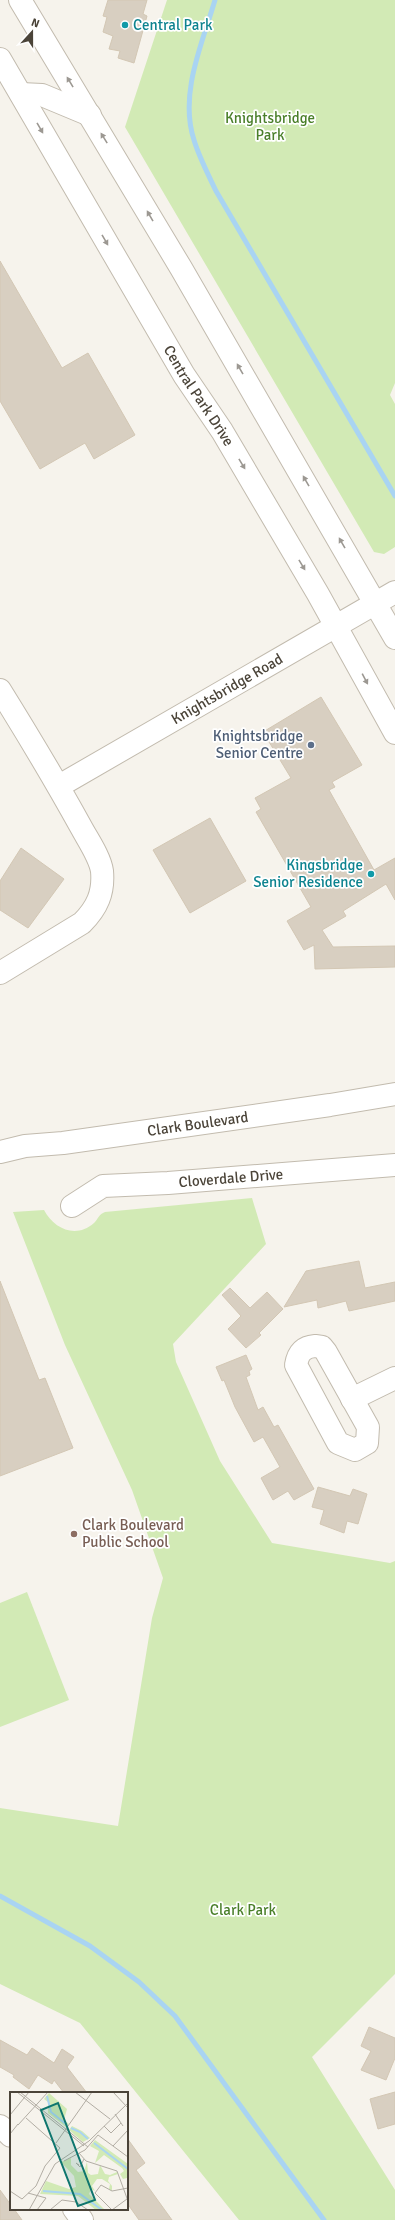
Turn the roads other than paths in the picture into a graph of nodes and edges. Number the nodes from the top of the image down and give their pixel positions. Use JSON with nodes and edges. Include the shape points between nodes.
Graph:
{"nodes":[{"id":1,"x":20,"y":0,"type":"edge"},
{"id":2,"x":0,"y":59,"type":"edge"},
{"id":3,"x":21,"y":94,"type":"junction"},
{"id":4,"x":90,"y":115,"type":"junction"},
{"id":5,"x":395,"y":592,"type":"edge"},
{"id":6,"x":375,"y":603,"type":"junction"},
{"id":7,"x":336,"y":625,"type":"junction"},
{"id":8,"x":395,"y":638,"type":"edge"},
{"id":9,"x":0,"y":690,"type":"edge"},
{"id":10,"x":395,"y":733,"type":"edge"},
{"id":11,"x":59,"y":786,"type":"junction"},
{"id":12,"x":0,"y":973,"type":"edge"},
{"id":13,"x":395,"y":1094,"type":"edge"},
{"id":14,"x":0,"y":1140,"type":"edge"},
{"id":15,"x":25,"y":1146,"type":"junction"},
{"id":16,"x":0,"y":1152,"type":"edge"},
{"id":17,"x":395,"y":1165,"type":"edge"},
{"id":18,"x":72,"y":1206,"type":"dead end"},
{"id":19,"x":395,"y":1378,"type":"edge"},
{"id":20,"x":352,"y":1399,"type":"dead end"},
{"id":21,"x":0,"y":2126,"type":"edge"},
{"id":22,"x":10,"y":2135,"type":"edge"},
{"id":23,"x":75,"y":2210,"type":"edge"},
{"id":24,"x":82,"y":2220,"type":"edge"}],
"edges":[{"from":4,"to":1,"type":"street","one_way":true},
{"from":2,"to":3,"type":"street","name":"Central Park Drive"},
{"from":3,"to":4,"type":"street","via":[[42,95]]},
{"from":3,"to":7,"type":"street","name":"Central Park Drive","one_way":true,"via":[[184,376],[222,431]]},
{"from":6,"to":4,"type":"street","one_way":true},
{"from":5,"to":6,"type":"street","name":"Knightsbridge Road"},
{"from":6,"to":7,"type":"street","name":"Knightsbridge Road"},
{"from":6,"to":8,"type":"street"},
{"from":7,"to":10,"type":"street","name":"Central Park Drive","one_way":true},
{"from":7,"to":11,"type":"street","name":"Knightsbridge Road"},
{"from":9,"to":11,"type":"street"},
{"from":11,"to":12,"type":"street","via":[[102,869],[99,901],[93,912],[72,931]]},
{"from":13,"to":15,"type":"street","name":"Clark Boulevard","via":[[63,1143]]},
{"from":14,"to":15,"type":"street"},
{"from":15,"to":16,"type":"street","name":"Clark Boulevard"},
{"from":17,"to":18,"type":"street","name":"Cloverdale Drive","via":[[103,1186]]},
{"from":19,"to":20,"type":"street"},
{"from":21,"to":22,"type":"street"},
{"from":23,"to":24,"type":"street"}]}
